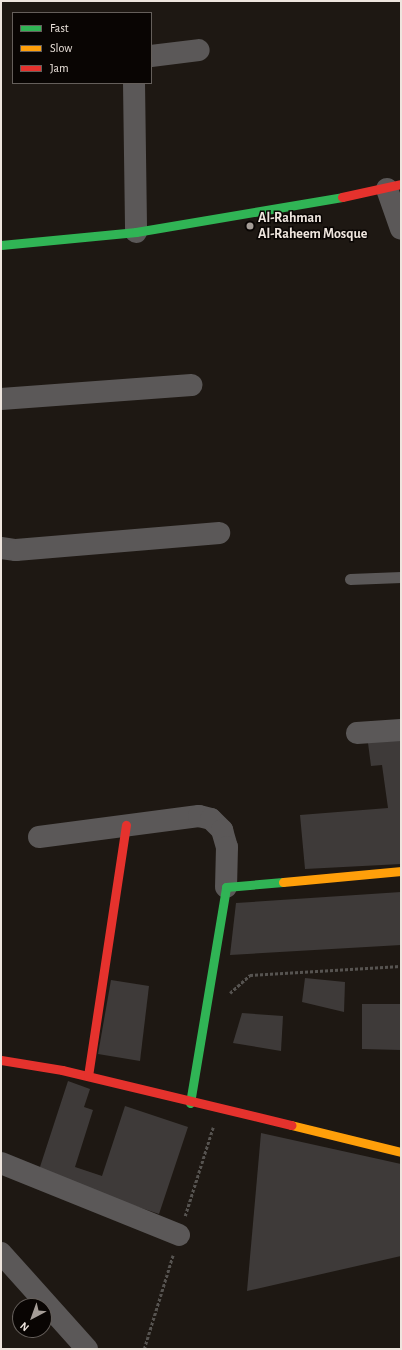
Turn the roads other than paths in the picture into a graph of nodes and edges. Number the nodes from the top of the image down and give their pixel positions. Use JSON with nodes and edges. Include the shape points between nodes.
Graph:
{"nodes":[{"id":1,"x":199,"y":50,"type":"dead end"},
{"id":2,"x":152,"y":56,"type":"edge"},
{"id":3,"x":134,"y":84,"type":"edge"},
{"id":4,"x":394,"y":187,"type":"edge"},
{"id":5,"x":401,"y":229,"type":"edge"},
{"id":6,"x":136,"y":232,"type":"junction"},
{"id":7,"x":1,"y":245,"type":"edge"},
{"id":8,"x":191,"y":385,"type":"dead end"},
{"id":9,"x":1,"y":399,"type":"edge"},
{"id":10,"x":218,"y":533,"type":"dead end"},
{"id":11,"x":1,"y":548,"type":"edge"},
{"id":12,"x":401,"y":577,"type":"edge"},
{"id":13,"x":350,"y":579,"type":"dead end"},
{"id":14,"x":401,"y":730,"type":"edge"},
{"id":15,"x":357,"y":733,"type":"dead end"},
{"id":16,"x":126,"y":825,"type":"junction"},
{"id":17,"x":40,"y":837,"type":"dead end"},
{"id":18,"x":401,"y":871,"type":"edge"},
{"id":19,"x":226,"y":887,"type":"junction"},
{"id":20,"x":1,"y":1060,"type":"edge"},
{"id":21,"x":88,"y":1076,"type":"junction"},
{"id":22,"x":190,"y":1103,"type":"junction"},
{"id":23,"x":401,"y":1152,"type":"edge"},
{"id":24,"x":1,"y":1163,"type":"edge"},
{"id":25,"x":179,"y":1235,"type":"dead end"},
{"id":26,"x":1,"y":1253,"type":"edge"},
{"id":27,"x":9,"y":1275,"type":"edge"},
{"id":28,"x":87,"y":1349,"type":"edge"}],
"edges":[{"from":1,"to":2,"type":"street"},
{"from":3,"to":6,"type":"street"},
{"from":4,"to":5,"type":"street"},
{"from":4,"to":6,"type":"street"},
{"from":6,"to":7,"type":"street"},
{"from":8,"to":9,"type":"street"},
{"from":10,"to":11,"type":"street","via":[[16,550]]},
{"from":12,"to":13,"type":"lane"},
{"from":14,"to":15,"type":"street"},
{"from":16,"to":17,"type":"street"},
{"from":16,"to":19,"type":"street","via":[[198,816],[211,819],[222,830],[227,847]]},
{"from":16,"to":21,"type":"street"},
{"from":18,"to":19,"type":"street"},
{"from":19,"to":22,"type":"street","via":[[207,1014]]},
{"from":20,"to":21,"type":"street"},
{"from":21,"to":22,"type":"street"},
{"from":22,"to":23,"type":"street"},
{"from":24,"to":25,"type":"street"},
{"from":26,"to":27,"type":"street"},
{"from":27,"to":28,"type":"street"}]}
